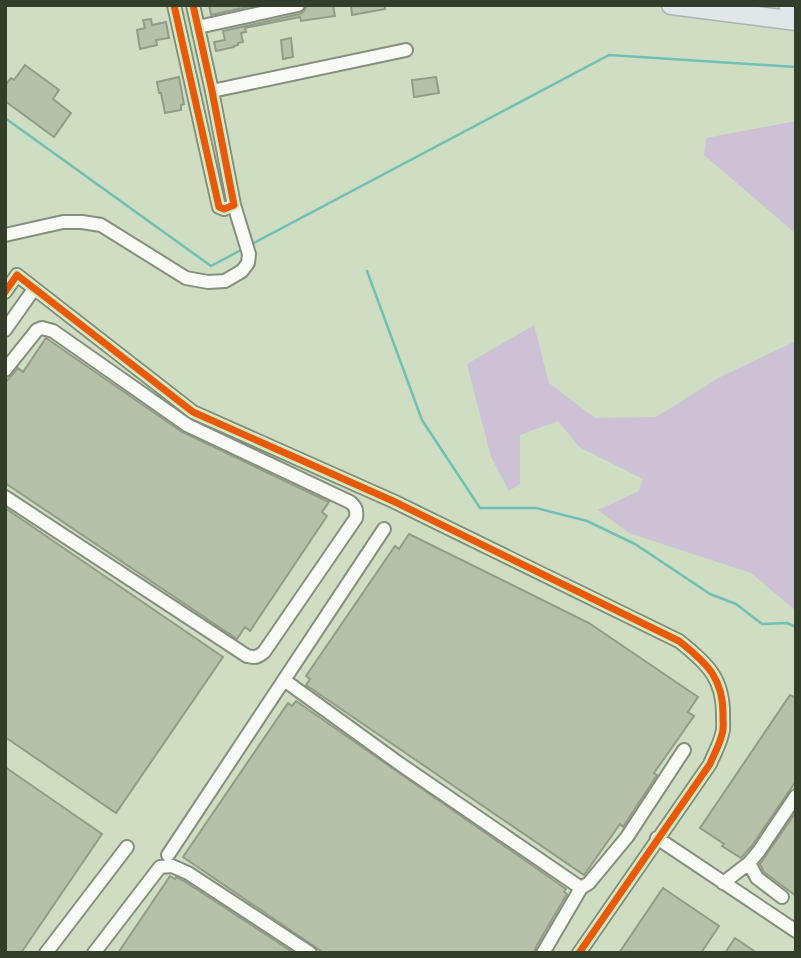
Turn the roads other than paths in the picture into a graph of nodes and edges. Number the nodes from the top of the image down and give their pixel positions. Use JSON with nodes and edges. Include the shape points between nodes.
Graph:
{"nodes":[{"id":1,"x":174,"y":5,"type":"edge"},
{"id":2,"x":193,"y":5,"type":"edge"},
{"id":3,"x":298,"y":5,"type":"edge"},
{"id":4,"x":671,"y":5,"type":"edge"},
{"id":5,"x":788,"y":5,"type":"edge"},
{"id":6,"x":796,"y":6,"type":"edge"},
{"id":7,"x":796,"y":21,"type":"edge"},
{"id":8,"x":198,"y":27,"type":"junction"},
{"id":9,"x":406,"y":50,"type":"dead end"},
{"id":10,"x":212,"y":91,"type":"junction"},
{"id":11,"x":234,"y":205,"type":"junction"},
{"id":12,"x":5,"y":235,"type":"edge"},
{"id":13,"x":34,"y":289,"type":"junction"},
{"id":14,"x":5,"y":292,"type":"edge"},
{"id":15,"x":5,"y":330,"type":"edge"},
{"id":16,"x":8,"y":361,"type":"edge"},
{"id":17,"x":5,"y":497,"type":"edge"},
{"id":18,"x":384,"y":529,"type":"dead end"},
{"id":19,"x":284,"y":680,"type":"junction"},
{"id":20,"x":684,"y":750,"type":"dead end"},
{"id":21,"x":796,"y":796,"type":"edge"},
{"id":22,"x":657,"y":838,"type":"junction"},
{"id":23,"x":127,"y":848,"type":"dead end"},
{"id":24,"x":168,"y":855,"type":"dead end"},
{"id":25,"x":749,"y":863,"type":"junction"},
{"id":26,"x":723,"y":883,"type":"junction"},
{"id":27,"x":581,"y":888,"type":"junction"},
{"id":28,"x":782,"y":897,"type":"dead end"},
{"id":29,"x":796,"y":931,"type":"edge"},
{"id":30,"x":46,"y":953,"type":"edge"},
{"id":31,"x":94,"y":953,"type":"edge"},
{"id":32,"x":310,"y":953,"type":"edge"},
{"id":33,"x":543,"y":953,"type":"edge"},
{"id":34,"x":579,"y":953,"type":"edge"}],
"edges":[{"from":1,"to":11,"type":"street","via":[[219,207]]},
{"from":2,"to":8,"type":"street"},
{"from":3,"to":8,"type":"street"},
{"from":4,"to":7,"type":"highway"},
{"from":5,"to":6,"type":"highway"},
{"from":8,"to":10,"type":"street"},
{"from":9,"to":10,"type":"street"},
{"from":10,"to":11,"type":"street"},
{"from":11,"to":12,"type":"street","via":[[248,263],[225,281],[186,278],[101,225],[63,222]]},
{"from":13,"to":14,"type":"street","via":[[17,275]]},
{"from":13,"to":15,"type":"street"},
{"from":13,"to":22,"type":"street","via":[[193,412],[393,501],[679,641],[700,657],[724,700],[723,732],[710,764]]},
{"from":16,"to":17,"type":"street","via":[[37,331],[54,331],[187,425],[350,502],[357,511],[264,652],[254,657]]},
{"from":18,"to":19,"type":"street"},
{"from":19,"to":24,"type":"street"},
{"from":19,"to":27,"type":"street"},
{"from":20,"to":27,"type":"street","via":[[627,837]]},
{"from":21,"to":25,"type":"street"},
{"from":22,"to":26,"type":"street"},
{"from":22,"to":34,"type":"street"},
{"from":23,"to":30,"type":"street"},
{"from":25,"to":26,"type":"street"},
{"from":25,"to":28,"type":"street","via":[[757,878]]},
{"from":26,"to":29,"type":"street"},
{"from":27,"to":33,"type":"street"},
{"from":31,"to":32,"type":"street","via":[[160,867],[172,866]]}]}
